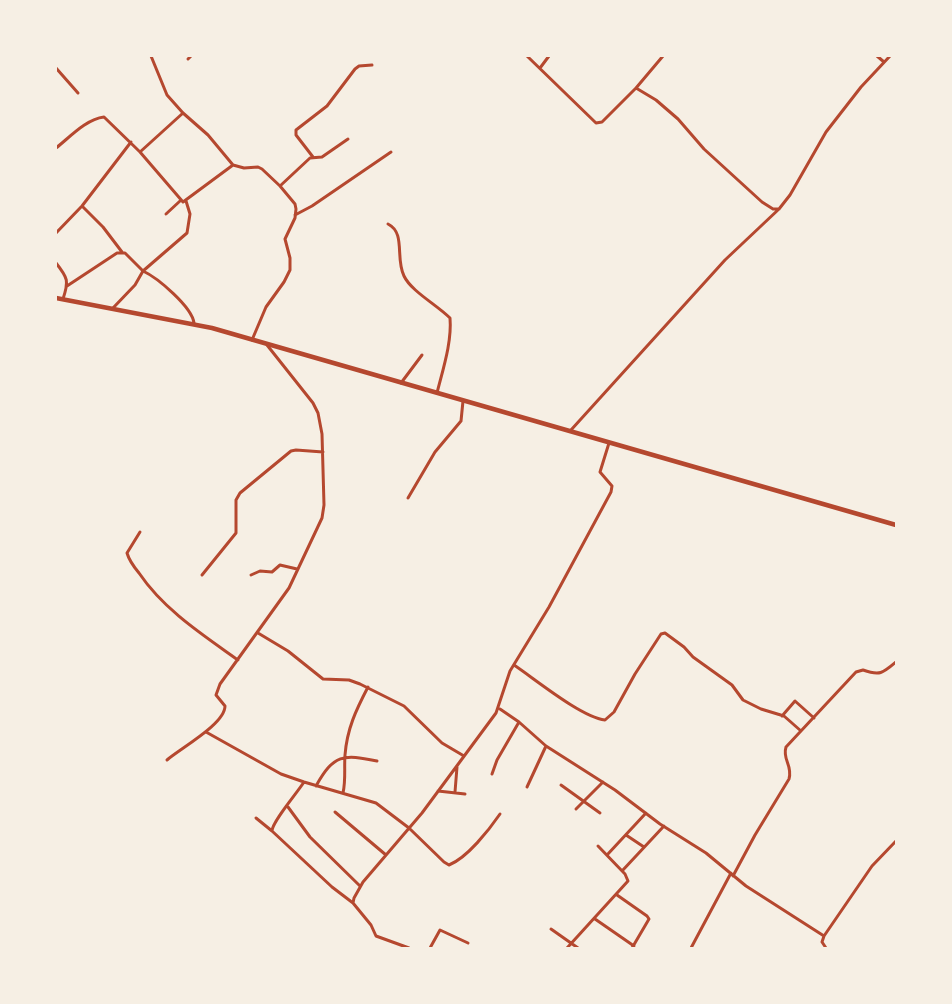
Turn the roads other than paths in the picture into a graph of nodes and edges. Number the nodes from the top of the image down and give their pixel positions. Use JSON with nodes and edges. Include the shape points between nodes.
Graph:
{"nodes":[{"id":1,"x":151,"y":56,"type":"edge"},
{"id":2,"x":191,"y":56,"type":"edge"},
{"id":3,"x":527,"y":56,"type":"edge"},
{"id":4,"x":549,"y":56,"type":"edge"},
{"id":5,"x":663,"y":56,"type":"edge"},
{"id":6,"x":877,"y":56,"type":"edge"},
{"id":7,"x":890,"y":56,"type":"edge"},
{"id":8,"x":188,"y":59,"type":"dead end"},
{"id":9,"x":884,"y":62,"type":"junction"},
{"id":10,"x":372,"y":65,"type":"dead end"},
{"id":11,"x":56,"y":68,"type":"edge"},
{"id":12,"x":540,"y":68,"type":"junction"},
{"id":13,"x":636,"y":88,"type":"junction"},
{"id":14,"x":78,"y":93,"type":"dead end"},
{"id":15,"x":183,"y":113,"type":"junction"},
{"id":16,"x":348,"y":139,"type":"dead end"},
{"id":17,"x":131,"y":142,"type":"junction"},
{"id":18,"x":56,"y":148,"type":"edge"},
{"id":19,"x":140,"y":152,"type":"junction"},
{"id":20,"x":391,"y":152,"type":"dead end"},
{"id":21,"x":314,"y":157,"type":"junction"},
{"id":22,"x":233,"y":165,"type":"junction"},
{"id":23,"x":280,"y":186,"type":"junction"},
{"id":24,"x":180,"y":201,"type":"junction"},
{"id":25,"x":186,"y":201,"type":"junction"},
{"id":26,"x":82,"y":206,"type":"junction"},
{"id":27,"x":779,"y":209,"type":"junction"},
{"id":28,"x":166,"y":214,"type":"dead end"},
{"id":29,"x":296,"y":214,"type":"junction"},
{"id":30,"x":388,"y":224,"type":"dead end"},
{"id":31,"x":56,"y":233,"type":"edge"},
{"id":32,"x":122,"y":252,"type":"junction"},
{"id":33,"x":56,"y":263,"type":"edge"},
{"id":34,"x":143,"y":271,"type":"junction"},
{"id":35,"x":67,"y":286,"type":"junction"},
{"id":36,"x":56,"y":298,"type":"edge"},
{"id":37,"x":63,"y":299,"type":"junction"},
{"id":38,"x":112,"y":310,"type":"junction"},
{"id":39,"x":194,"y":324,"type":"junction"},
{"id":40,"x":252,"y":340,"type":"junction"},
{"id":41,"x":267,"y":345,"type":"junction"},
{"id":42,"x":423,"y":355,"type":"dead end"},
{"id":43,"x":401,"y":383,"type":"junction"},
{"id":44,"x":437,"y":393,"type":"junction"},
{"id":45,"x":463,"y":401,"type":"junction"},
{"id":46,"x":570,"y":432,"type":"junction"},
{"id":47,"x":609,"y":443,"type":"junction"},
{"id":48,"x":322,"y":452,"type":"junction"},
{"id":49,"x":408,"y":498,"type":"dead end"},
{"id":50,"x":897,"y":525,"type":"edge"},
{"id":51,"x":140,"y":532,"type":"dead end"},
{"id":52,"x":297,"y":569,"type":"junction"},
{"id":53,"x":202,"y":575,"type":"dead end"},
{"id":54,"x":252,"y":575,"type":"dead end"},
{"id":55,"x":258,"y":633,"type":"junction"},
{"id":56,"x":238,"y":660,"type":"junction"},
{"id":57,"x":897,"y":662,"type":"edge"},
{"id":58,"x":514,"y":665,"type":"junction"},
{"id":59,"x":368,"y":687,"type":"junction"},
{"id":60,"x":499,"y":709,"type":"junction"},
{"id":61,"x":782,"y":716,"type":"junction"},
{"id":62,"x":814,"y":718,"type":"junction"},
{"id":63,"x":519,"y":722,"type":"junction"},
{"id":64,"x":801,"y":731,"type":"junction"},
{"id":65,"x":206,"y":732,"type":"junction"},
{"id":66,"x":546,"y":746,"type":"junction"},
{"id":67,"x":464,"y":756,"type":"junction"},
{"id":68,"x":345,"y":757,"type":"junction"},
{"id":69,"x":167,"y":760,"type":"dead end"},
{"id":70,"x":377,"y":761,"type":"dead end"},
{"id":71,"x":458,"y":765,"type":"junction"},
{"id":72,"x":492,"y":774,"type":"dead end"},
{"id":73,"x":304,"y":782,"type":"junction"},
{"id":74,"x":603,"y":782,"type":"junction"},
{"id":75,"x":561,"y":785,"type":"dead end"},
{"id":76,"x":316,"y":786,"type":"junction"},
{"id":77,"x":527,"y":787,"type":"dead end"},
{"id":78,"x":438,"y":790,"type":"junction"},
{"id":79,"x":455,"y":792,"type":"junction"},
{"id":80,"x":343,"y":793,"type":"junction"},
{"id":81,"x":465,"y":794,"type":"dead end"},
{"id":82,"x":584,"y":801,"type":"junction"},
{"id":83,"x":288,"y":807,"type":"junction"},
{"id":84,"x":576,"y":809,"type":"dead end"},
{"id":85,"x":335,"y":812,"type":"dead end"},
{"id":86,"x":600,"y":813,"type":"dead end"},
{"id":87,"x":646,"y":813,"type":"junction"},
{"id":88,"x":500,"y":814,"type":"dead end"},
{"id":89,"x":256,"y":818,"type":"dead end"},
{"id":90,"x":664,"y":826,"type":"junction"},
{"id":91,"x":409,"y":828,"type":"junction"},
{"id":92,"x":272,"y":831,"type":"junction"},
{"id":93,"x":626,"y":834,"type":"junction"},
{"id":94,"x":897,"y":841,"type":"edge"},
{"id":95,"x":598,"y":846,"type":"dead end"},
{"id":96,"x":644,"y":847,"type":"junction"},
{"id":97,"x":386,"y":855,"type":"junction"},
{"id":98,"x":607,"y":855,"type":"junction"},
{"id":99,"x":622,"y":871,"type":"junction"},
{"id":100,"x":732,"y":874,"type":"junction"},
{"id":101,"x":360,"y":886,"type":"junction"},
{"id":102,"x":617,"y":895,"type":"junction"},
{"id":103,"x":353,"y":903,"type":"junction"},
{"id":104,"x":595,"y":919,"type":"junction"},
{"id":105,"x":551,"y":929,"type":"dead end"},
{"id":106,"x":824,"y":936,"type":"junction"},
{"id":107,"x":468,"y":943,"type":"dead end"},
{"id":108,"x":572,"y":944,"type":"junction"},
{"id":109,"x":633,"y":947,"type":"edge"},
{"id":110,"x":409,"y":948,"type":"edge"},
{"id":111,"x":430,"y":948,"type":"edge"},
{"id":112,"x":567,"y":948,"type":"edge"},
{"id":113,"x":578,"y":948,"type":"edge"},
{"id":114,"x":691,"y":948,"type":"edge"},
{"id":115,"x":825,"y":948,"type":"edge"}],
"edges":[{"from":1,"to":15,"type":"street","via":[[167,95]]},
{"from":2,"to":8,"type":"street"},
{"from":3,"to":12,"type":"street"},
{"from":4,"to":12,"type":"street"},
{"from":5,"to":13,"type":"street"},
{"from":6,"to":9,"type":"street"},
{"from":7,"to":9,"type":"street"},
{"from":9,"to":27,"type":"street","via":[[826,132]]},
{"from":10,"to":21,"type":"street","via":[[355,69],[327,106],[296,130]]},
{"from":11,"to":14,"type":"street"},
{"from":12,"to":13,"type":"street","via":[[597,123]]},
{"from":13,"to":27,"type":"street","via":[[678,119],[704,149],[762,202]]},
{"from":15,"to":19,"type":"street"},
{"from":15,"to":22,"type":"street"},
{"from":16,"to":21,"type":"street","via":[[326,155]]},
{"from":17,"to":18,"type":"street","via":[[104,117],[99,117]]},
{"from":17,"to":19,"type":"street"},
{"from":17,"to":26,"type":"street"},
{"from":19,"to":24,"type":"street"},
{"from":20,"to":29,"type":"street"},
{"from":21,"to":23,"type":"street"},
{"from":22,"to":23,"type":"street","via":[[258,167]]},
{"from":22,"to":25,"type":"street"},
{"from":23,"to":29,"type":"street","via":[[295,204]]},
{"from":24,"to":25,"type":"street"},
{"from":24,"to":28,"type":"street"},
{"from":25,"to":34,"type":"street","via":[[190,214],[188,233]]},
{"from":26,"to":31,"type":"street"},
{"from":26,"to":32,"type":"street"},
{"from":27,"to":46,"type":"street","via":[[725,260]]},
{"from":29,"to":40,"type":"street","via":[[285,239],[290,270],[266,307]]},
{"from":30,"to":44,"type":"street","via":[[399,233],[399,260],[404,276],[450,318]]},
{"from":32,"to":34,"type":"street"},
{"from":32,"to":35,"type":"street"},
{"from":33,"to":35,"type":"street"},
{"from":34,"to":38,"type":"street"},
{"from":34,"to":39,"type":"street","via":[[187,308]]},
{"from":35,"to":37,"type":"street"},
{"from":36,"to":37,"type":"main road"},
{"from":37,"to":38,"type":"main road"},
{"from":38,"to":39,"type":"main road"},
{"from":39,"to":40,"type":"main road"},
{"from":40,"to":41,"type":"main road"},
{"from":41,"to":43,"type":"main road"},
{"from":41,"to":48,"type":"street","via":[[318,413]]},
{"from":42,"to":43,"type":"street"},
{"from":43,"to":44,"type":"main road"},
{"from":44,"to":45,"type":"main road"},
{"from":45,"to":46,"type":"main road"},
{"from":45,"to":49,"type":"street","via":[[460,421],[435,452]]},
{"from":46,"to":47,"type":"main road"},
{"from":47,"to":50,"type":"main road"},
{"from":47,"to":58,"type":"street","via":[[600,472],[612,486],[611,492]]},
{"from":48,"to":52,"type":"street","via":[[322,518]]},
{"from":48,"to":53,"type":"street","via":[[291,451],[240,493],[236,500],[236,533]]},
{"from":51,"to":56,"type":"street","via":[[127,553],[150,590]]},
{"from":52,"to":54,"type":"street","via":[[280,565],[272,572]]},
{"from":52,"to":55,"type":"street","via":[[289,588]]},
{"from":55,"to":56,"type":"street"},
{"from":55,"to":59,"type":"street","via":[[323,679],[349,680]]},
{"from":56,"to":65,"type":"street","via":[[216,695],[225,711]]},
{"from":57,"to":62,"type":"street","via":[[880,674],[856,672]]},
{"from":58,"to":60,"type":"street"},
{"from":58,"to":61,"type":"street","via":[[580,710],[605,720],[665,633],[732,685],[743,700]]},
{"from":59,"to":67,"type":"street","via":[[404,706],[442,743]]},
{"from":59,"to":68,"type":"street","via":[[351,722]]},
{"from":60,"to":63,"type":"street"},
{"from":60,"to":67,"type":"street"},
{"from":61,"to":62,"type":"street","via":[[795,701]]},
{"from":61,"to":64,"type":"street"},
{"from":62,"to":64,"type":"street"},
{"from":63,"to":66,"type":"street"},
{"from":63,"to":72,"type":"street"},
{"from":64,"to":100,"type":"street","via":[[785,750],[791,769],[789,779]]},
{"from":65,"to":69,"type":"street"},
{"from":65,"to":73,"type":"street","via":[[263,765]]},
{"from":66,"to":74,"type":"street"},
{"from":66,"to":77,"type":"street"},
{"from":67,"to":71,"type":"street"},
{"from":68,"to":70,"type":"street"},
{"from":68,"to":76,"type":"street","via":[[331,764]]},
{"from":68,"to":80,"type":"street"},
{"from":71,"to":78,"type":"street"},
{"from":71,"to":79,"type":"street"},
{"from":73,"to":76,"type":"street"},
{"from":73,"to":83,"type":"street"},
{"from":74,"to":82,"type":"street"},
{"from":74,"to":87,"type":"street"},
{"from":75,"to":82,"type":"street"},
{"from":76,"to":80,"type":"street"},
{"from":78,"to":79,"type":"street"},
{"from":78,"to":91,"type":"street"},
{"from":79,"to":81,"type":"street"},
{"from":80,"to":91,"type":"street","via":[[376,803]]},
{"from":82,"to":84,"type":"street"},
{"from":82,"to":86,"type":"street"},
{"from":83,"to":92,"type":"street","via":[[273,823]]},
{"from":83,"to":101,"type":"street","via":[[310,837]]},
{"from":85,"to":97,"type":"street"},
{"from":87,"to":90,"type":"street"},
{"from":87,"to":93,"type":"street"},
{"from":88,"to":91,"type":"street","via":[[477,843],[451,865]]},
{"from":89,"to":92,"type":"street"},
{"from":90,"to":96,"type":"street"},
{"from":90,"to":100,"type":"street"},
{"from":91,"to":97,"type":"street"},
{"from":92,"to":103,"type":"street"},
{"from":93,"to":96,"type":"street"},
{"from":93,"to":98,"type":"street"},
{"from":94,"to":106,"type":"street","via":[[872,866]]},
{"from":95,"to":98,"type":"street"},
{"from":96,"to":99,"type":"street"},
{"from":97,"to":101,"type":"street"},
{"from":98,"to":99,"type":"street"},
{"from":99,"to":102,"type":"street","via":[[628,881]]},
{"from":100,"to":106,"type":"street"},
{"from":100,"to":114,"type":"street"},
{"from":101,"to":103,"type":"street"},
{"from":102,"to":104,"type":"street"},
{"from":102,"to":109,"type":"street","via":[[648,918]]},
{"from":103,"to":110,"type":"street","via":[[376,936]]},
{"from":104,"to":108,"type":"street"},
{"from":104,"to":109,"type":"street"},
{"from":105,"to":108,"type":"street"},
{"from":106,"to":115,"type":"street"},
{"from":107,"to":111,"type":"street","via":[[440,930]]},
{"from":108,"to":112,"type":"street"},
{"from":108,"to":113,"type":"street"}]}
